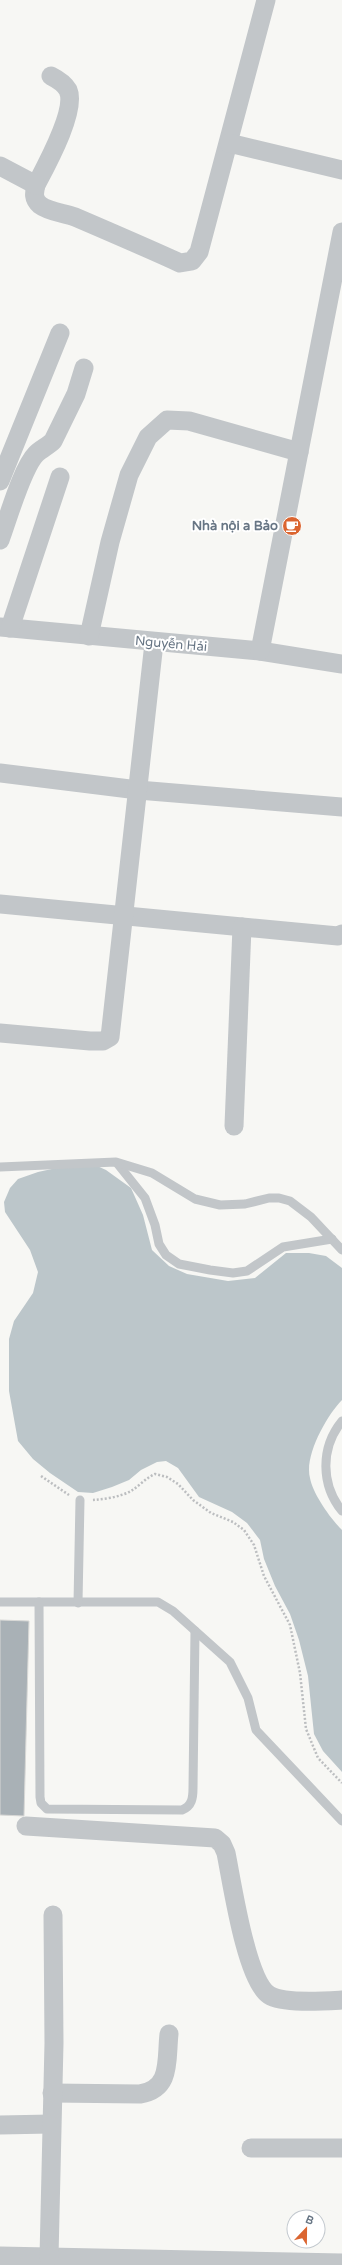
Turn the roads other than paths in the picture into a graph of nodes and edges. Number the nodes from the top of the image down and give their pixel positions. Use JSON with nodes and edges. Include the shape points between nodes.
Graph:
{"nodes":[{"id":1,"x":266,"y":0,"type":"edge"},
{"id":2,"x":51,"y":76,"type":"dead end"},
{"id":3,"x":230,"y":143,"type":"junction"},
{"id":4,"x":0,"y":166,"type":"edge"},
{"id":5,"x":342,"y":170,"type":"edge"},
{"id":6,"x":36,"y":185,"type":"junction"},
{"id":7,"x":342,"y":232,"type":"edge"},
{"id":8,"x":60,"y":333,"type":"dead end"},
{"id":9,"x":84,"y":368,"type":"dead end"},
{"id":10,"x":299,"y":452,"type":"junction"},
{"id":11,"x":60,"y":476,"type":"dead end"},
{"id":12,"x":0,"y":481,"type":"edge"},
{"id":13,"x":0,"y":540,"type":"edge"},
{"id":14,"x":5,"y":628,"type":"edge"},
{"id":15,"x":89,"y":636,"type":"junction"},
{"id":16,"x":154,"y":642,"type":"junction"},
{"id":17,"x":260,"y":651,"type":"junction"},
{"id":18,"x":342,"y":664,"type":"edge"},
{"id":19,"x":0,"y":773,"type":"edge"},
{"id":20,"x":138,"y":790,"type":"junction"},
{"id":21,"x":342,"y":807,"type":"edge"},
{"id":22,"x":0,"y":904,"type":"edge"},
{"id":23,"x":124,"y":916,"type":"junction"},
{"id":24,"x":242,"y":927,"type":"junction"},
{"id":25,"x":342,"y":934,"type":"edge"},
{"id":26,"x":0,"y":1033,"type":"edge"},
{"id":27,"x":234,"y":1126,"type":"dead end"},
{"id":28,"x":116,"y":1162,"type":"junction"},
{"id":29,"x":0,"y":1166,"type":"edge"},
{"id":30,"x":332,"y":1239,"type":"junction"},
{"id":31,"x":342,"y":1250,"type":"edge"},
{"id":32,"x":342,"y":1421,"type":"edge"},
{"id":33,"x":80,"y":1500,"type":"road end"},
{"id":34,"x":342,"y":1512,"type":"edge"},
{"id":35,"x":0,"y":1602,"type":"edge"},
{"id":36,"x":38,"y":1602,"type":"junction"},
{"id":37,"x":78,"y":1602,"type":"junction"},
{"id":38,"x":195,"y":1631,"type":"junction"},
{"id":39,"x":342,"y":1821,"type":"edge"},
{"id":40,"x":26,"y":1826,"type":"dead end"},
{"id":41,"x":53,"y":1914,"type":"dead end"},
{"id":42,"x":342,"y":2000,"type":"edge"},
{"id":43,"x":169,"y":2034,"type":"dead end"},
{"id":44,"x":52,"y":2093,"type":"junction"},
{"id":45,"x":51,"y":2124,"type":"junction"},
{"id":46,"x":0,"y":2125,"type":"edge"},
{"id":47,"x":251,"y":2148,"type":"dead end"},
{"id":48,"x":342,"y":2148,"type":"edge"},
{"id":49,"x":0,"y":2256,"type":"edge"},
{"id":50,"x":60,"y":2260,"type":"edge"},
{"id":51,"x":213,"y":2263,"type":"edge"},
{"id":52,"x":342,"y":2263,"type":"edge"},
{"id":53,"x":312,"y":2264,"type":"edge"}],
"edges":[{"from":1,"to":3,"type":"street"},
{"from":2,"to":6,"type":"street","via":[[68,90],[69,103],[64,126]]},
{"from":3,"to":5,"type":"street"},
{"from":3,"to":6,"type":"street","via":[[199,252],[192,261],[180,262],[73,216],[40,205],[34,193]]},
{"from":4,"to":6,"type":"street"},
{"from":7,"to":10,"type":"street"},
{"from":8,"to":12,"type":"street"},
{"from":9,"to":13,"type":"street","via":[[76,394],[53,441],[36,453],[28,465]]},
{"from":10,"to":15,"type":"street","via":[[189,421],[167,420],[148,437],[129,475],[110,542]]},
{"from":10,"to":17,"type":"street"},
{"from":11,"to":14,"type":"street"},
{"from":14,"to":15,"type":"street","name":"Nguyễn Hải"},
{"from":15,"to":16,"type":"street","name":"Nguyễn Hải"},
{"from":16,"to":17,"type":"street","name":"Nguyễn Hải"},
{"from":16,"to":20,"type":"street"},
{"from":17,"to":18,"type":"street","name":"Nguyễn Hải"},
{"from":19,"to":20,"type":"street"},
{"from":20,"to":21,"type":"street"},
{"from":20,"to":23,"type":"street"},
{"from":22,"to":23,"type":"street"},
{"from":23,"to":24,"type":"street"},
{"from":23,"to":26,"type":"street","via":[[112,1029],[106,1040],[90,1041]]},
{"from":24,"to":25,"type":"street","via":[[338,936]]},
{"from":24,"to":27,"type":"street"},
{"from":28,"to":29,"type":"lane"},
{"from":28,"to":30,"type":"lane","via":[[152,1173],[195,1199],[220,1205],[245,1204],[269,1198],[290,1201],[311,1217]]},
{"from":28,"to":30,"type":"lane","via":[[145,1198],[158,1244],[166,1255],[179,1264],[233,1273],[247,1271],[283,1247]]},
{"from":30,"to":31,"type":"lane"},
{"from":32,"to":34,"type":"lane","via":[[334,1431],[326,1454],[326,1478],[334,1501]]},
{"from":33,"to":37,"type":"lane"},
{"from":35,"to":36,"type":"lane"},
{"from":36,"to":37,"type":"lane"},
{"from":36,"to":38,"type":"lane","via":[[40,1797],[41,1803],[47,1809],[187,1808],[193,1788]]},
{"from":37,"to":38,"type":"lane","via":[[158,1602],[173,1611]]},
{"from":38,"to":39,"type":"lane","via":[[230,1662],[248,1698],[256,1730]]},
{"from":40,"to":42,"type":"street","via":[[215,1838],[226,1852],[251,1965],[260,1986],[269,1995],[285,1999]]},
{"from":41,"to":44,"type":"street"},
{"from":43,"to":44,"type":"street","via":[[164,2079],[158,2088],[151,2092]]},
{"from":44,"to":45,"type":"street"},
{"from":45,"to":46,"type":"street"},
{"from":45,"to":50,"type":"street"},
{"from":47,"to":48,"type":"street"},
{"from":49,"to":50,"type":"street"},
{"from":50,"to":51,"type":"street"},
{"from":51,"to":53,"type":"street"},
{"from":52,"to":53,"type":"street"}]}
